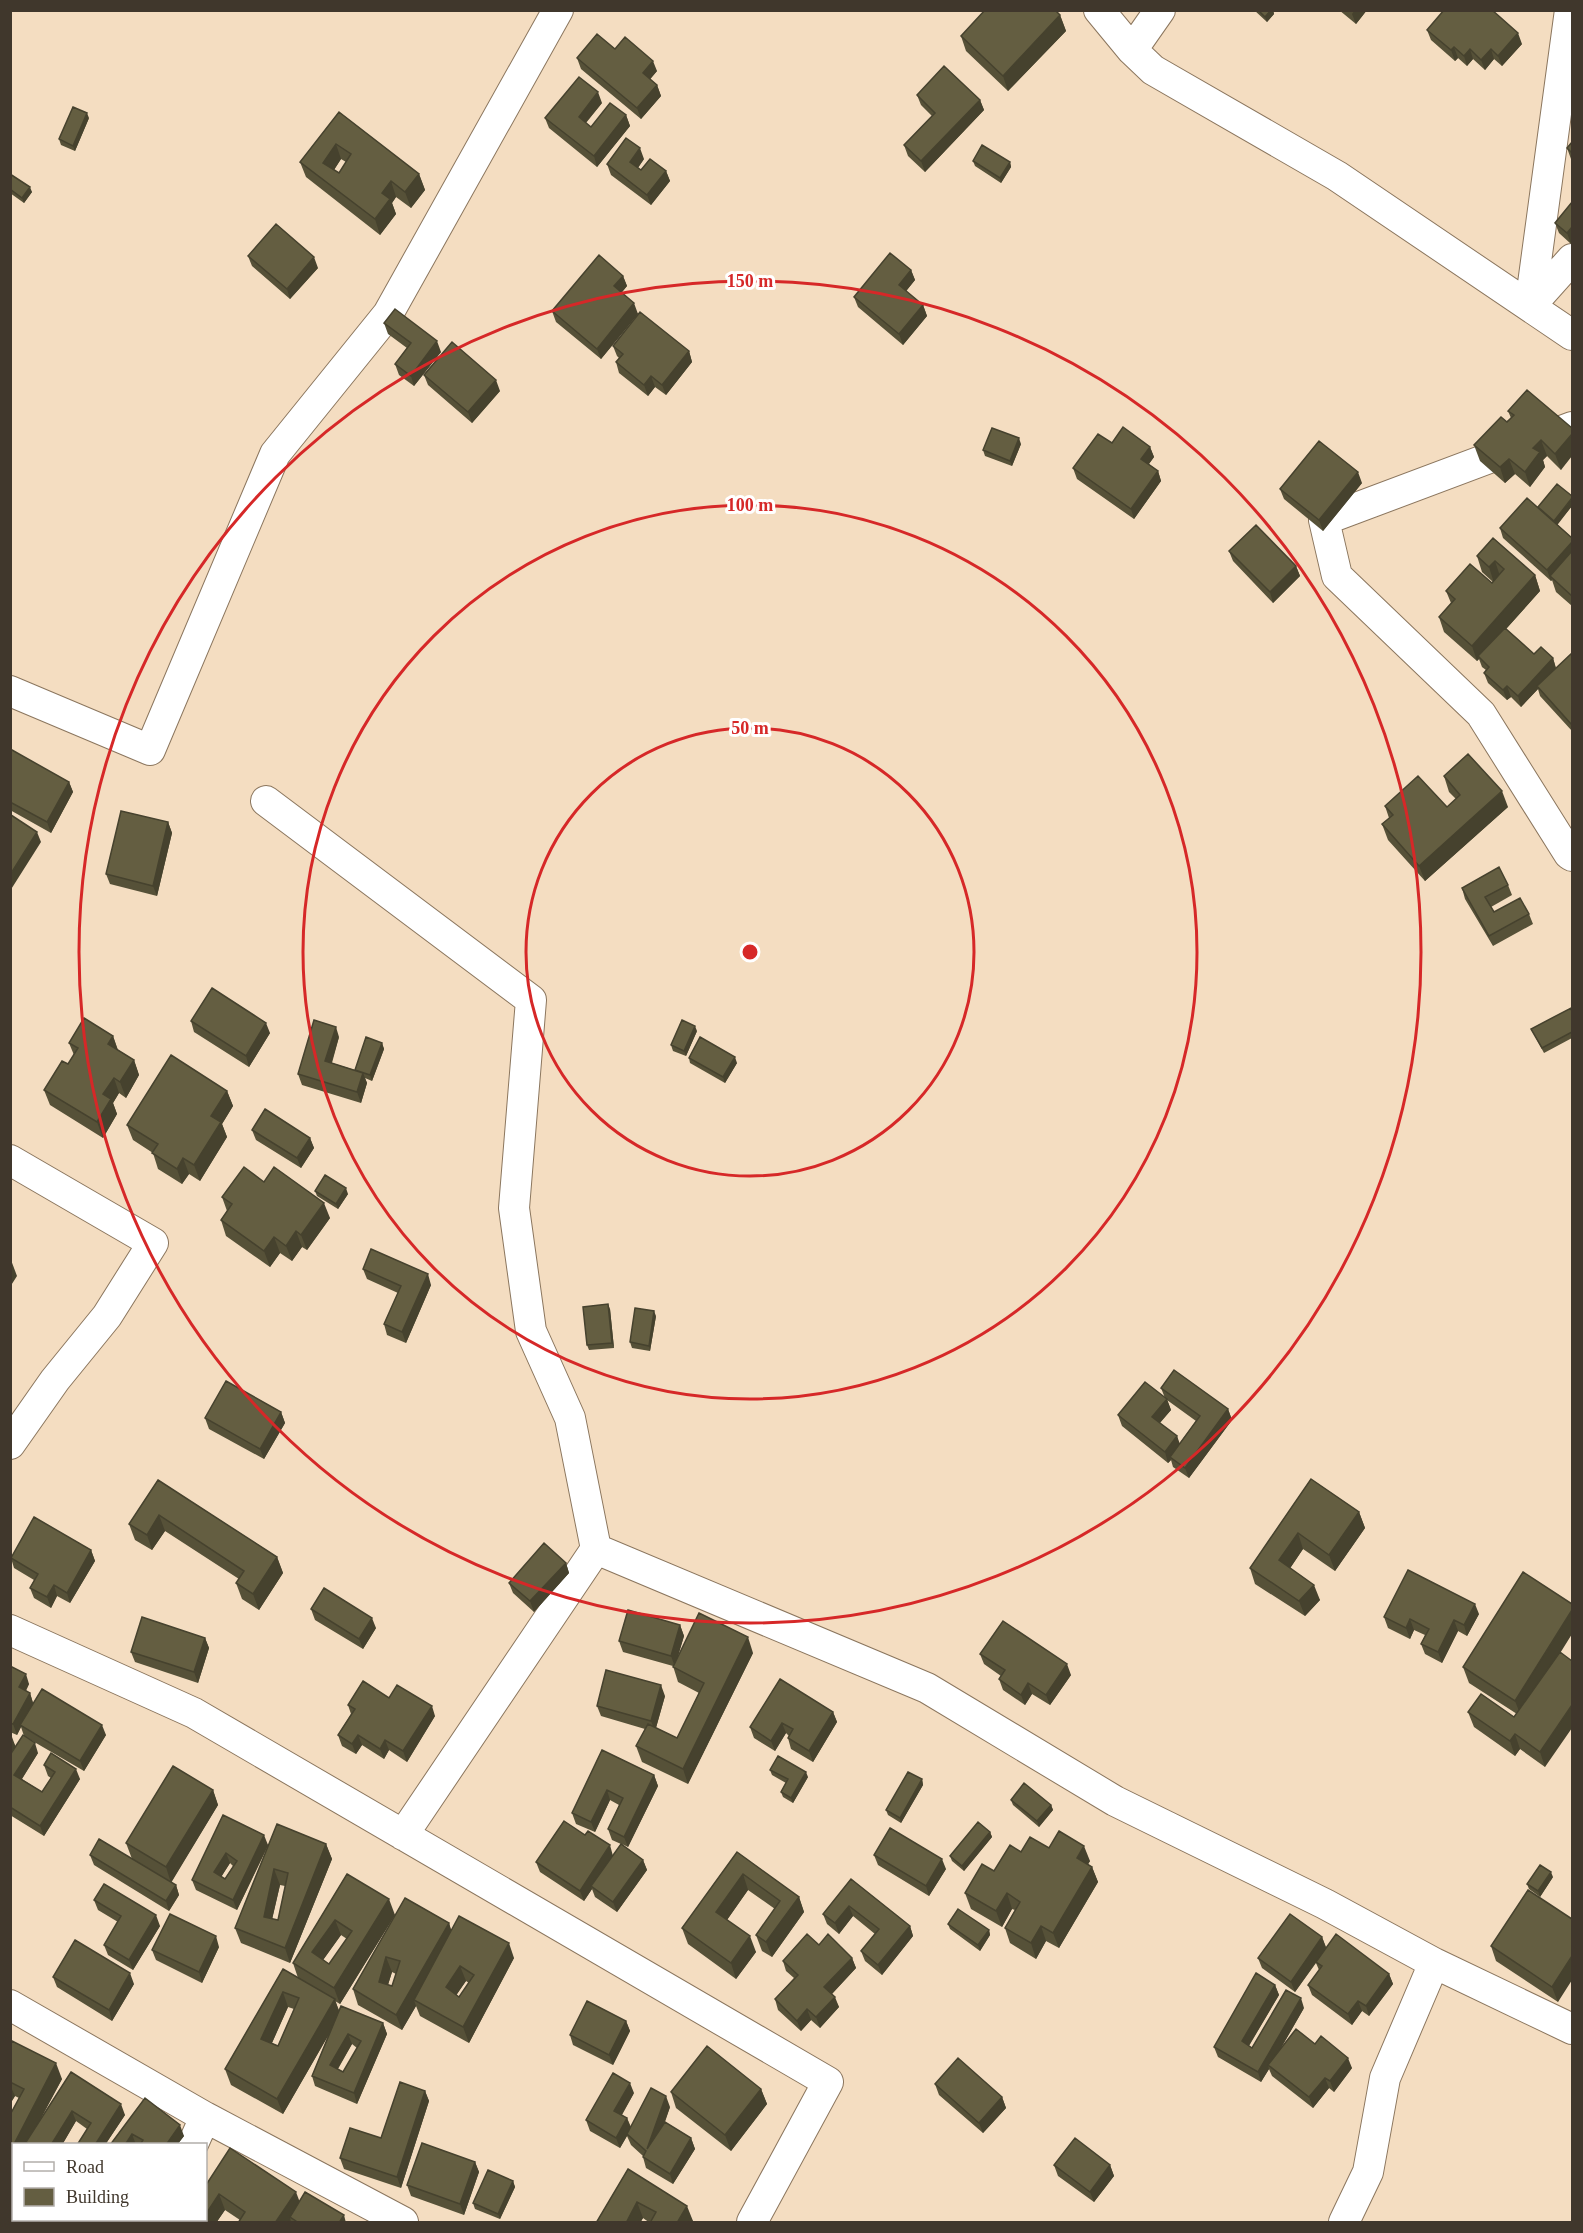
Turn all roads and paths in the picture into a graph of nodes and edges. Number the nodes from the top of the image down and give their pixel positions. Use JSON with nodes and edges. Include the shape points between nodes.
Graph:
{"nodes":[{"id":1,"x":558,"y":10,"type":"edge"},
{"id":2,"x":1099,"y":10,"type":"edge"},
{"id":3,"x":1160,"y":10,"type":"edge"},
{"id":4,"x":1570,"y":10,"type":"edge"},
{"id":5,"x":1132,"y":50,"type":"junction"},
{"id":6,"x":1572,"y":259,"type":"edge"},
{"id":7,"x":1530,"y":306,"type":"junction"},
{"id":8,"x":1572,"y":335,"type":"edge"},
{"id":9,"x":1572,"y":427,"type":"edge"},
{"id":10,"x":10,"y":691,"type":"edge"},
{"id":11,"x":266,"y":801,"type":"dead end"},
{"id":12,"x":1572,"y":856,"type":"edge"},
{"id":13,"x":10,"y":1160,"type":"edge"},
{"id":14,"x":10,"y":1444,"type":"edge"},
{"id":15,"x":596,"y":1549,"type":"junction"},
{"id":16,"x":10,"y":1630,"type":"edge"},
{"id":17,"x":403,"y":1835,"type":"junction"},
{"id":18,"x":1434,"y":1963,"type":"junction"},
{"id":19,"x":10,"y":2005,"type":"edge"},
{"id":20,"x":1572,"y":2029,"type":"edge"},
{"id":21,"x":205,"y":2117,"type":"junction"},
{"id":22,"x":194,"y":2143,"type":"edge"},
{"id":23,"x":403,"y":2223,"type":"edge"},
{"id":24,"x":752,"y":2223,"type":"edge"},
{"id":25,"x":1344,"y":2223,"type":"edge"}],
"edges":[{"from":1,"to":10,"type":"street","via":[[388,314],[275,454],[150,750]]},
{"from":2,"to":5,"type":"street"},
{"from":3,"to":5,"type":"street"},
{"from":4,"to":7,"type":"street"},
{"from":5,"to":7,"type":"street","via":[[1153,70],[1337,176]]},
{"from":6,"to":7,"type":"street"},
{"from":7,"to":8,"type":"street"},
{"from":9,"to":12,"type":"street","via":[[1324,520],[1337,576],[1481,714]]},
{"from":11,"to":15,"type":"street","via":[[531,1000],[514,1208],[531,1331],[570,1418]]},
{"from":13,"to":14,"type":"street","via":[[153,1243],[107,1316]]},
{"from":15,"to":17,"type":"street"},
{"from":15,"to":18,"type":"street","via":[[927,1688],[1115,1801],[1326,1904]]},
{"from":16,"to":17,"type":"street","via":[[194,1713]]},
{"from":17,"to":24,"type":"street","via":[[828,2082]]},
{"from":18,"to":20,"type":"street"},
{"from":18,"to":25,"type":"street","via":[[1385,2078],[1368,2172]]},
{"from":19,"to":21,"type":"street"},
{"from":21,"to":22,"type":"street"},
{"from":21,"to":23,"type":"street"}]}
